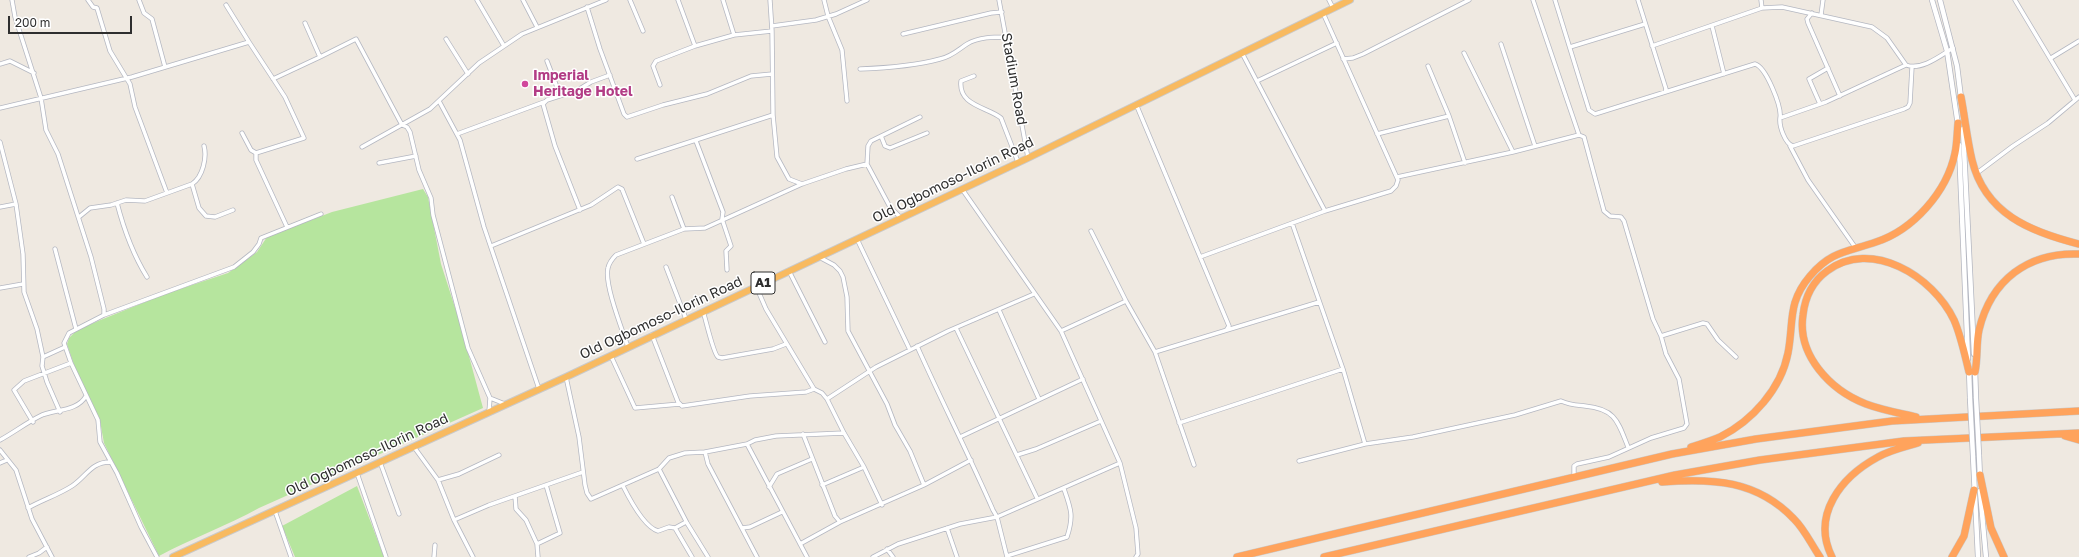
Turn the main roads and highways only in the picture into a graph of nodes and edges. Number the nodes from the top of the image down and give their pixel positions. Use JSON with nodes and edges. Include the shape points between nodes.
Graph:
{"nodes":[{"id":1,"x":1350,"y":0,"type":"edge"},
{"id":2,"x":1340,"y":2,"type":"edge"},
{"id":3,"x":1961,"y":97,"type":"road end"},
{"id":4,"x":1958,"y":123,"type":"road end"},
{"id":5,"x":2079,"y":244,"type":"edge"},
{"id":6,"x":2079,"y":254,"type":"edge"},
{"id":7,"x":2079,"y":411,"type":"edge"},
{"id":8,"x":1924,"y":418,"type":"junction"},
{"id":9,"x":2079,"y":433,"type":"edge"},
{"id":10,"x":2057,"y":434,"type":"junction"},
{"id":11,"x":1928,"y":440,"type":"junction"},
{"id":12,"x":2079,"y":440,"type":"edge"},
{"id":13,"x":1672,"y":454,"type":"junction"},
{"id":14,"x":1980,"y":475,"type":"road end"},
{"id":15,"x":1642,"y":483,"type":"junction"},
{"id":16,"x":1974,"y":490,"type":"road end"},
{"id":17,"x":173,"y":557,"type":"edge"},
{"id":18,"x":1237,"y":557,"type":"edge"},
{"id":19,"x":1324,"y":557,"type":"edge"},
{"id":20,"x":1820,"y":557,"type":"edge"},
{"id":21,"x":1832,"y":557,"type":"edge"},
{"id":22,"x":1952,"y":557,"type":"edge"},
{"id":23,"x":2004,"y":557,"type":"edge"}],
"edges":[{"from":1,"to":2,"type":"highway","name":"Old Ogbomoso-Ilorin Road","number":"A1"},
{"from":2,"to":17,"type":"highway","name":"Old Ogbomoso-Ilorin Road","number":"A1","via":[[1333,8],[1028,158],[566,377]]},
{"from":3,"to":5,"type":"highway","via":[[1972,161],[1993,200],[2005,213],[2022,225]]},
{"from":4,"to":13,"type":"highway","via":[[1955,154],[1946,178],[1930,205],[1902,230],[1828,260],[1803,285],[1792,309],[1786,360],[1765,401],[1744,421],[1720,437]]},
{"from":6,"to":8,"type":"highway","via":[[2052,256],[2028,263],[2017,270],[1994,294],[1979,331],[1972,372],[1954,320],[1937,296],[1919,278],[1879,260],[1859,258],[1837,265],[1818,279],[1805,301],[1801,326],[1807,352],[1814,364],[1841,390],[1866,404]]},
{"from":7,"to":8,"type":"highway"},
{"from":8,"to":13,"type":"highway","via":[[1825,429]]},
{"from":9,"to":10,"type":"highway"},
{"from":10,"to":11,"type":"highway"},
{"from":10,"to":12,"type":"highway"},
{"from":11,"to":15,"type":"highway","via":[[1760,460]]},
{"from":11,"to":21,"type":"highway","via":[[1877,458],[1840,486],[1827,510],[1825,526],[1826,541]]},
{"from":13,"to":18,"type":"highway"},
{"from":14,"to":23,"type":"highway","via":[[1992,528]]},
{"from":15,"to":19,"type":"highway"},
{"from":15,"to":20,"type":"highway","via":[[1722,481],[1755,491],[1769,498],[1794,519]]},
{"from":16,"to":22,"type":"highway","via":[[1964,536]]}]}
